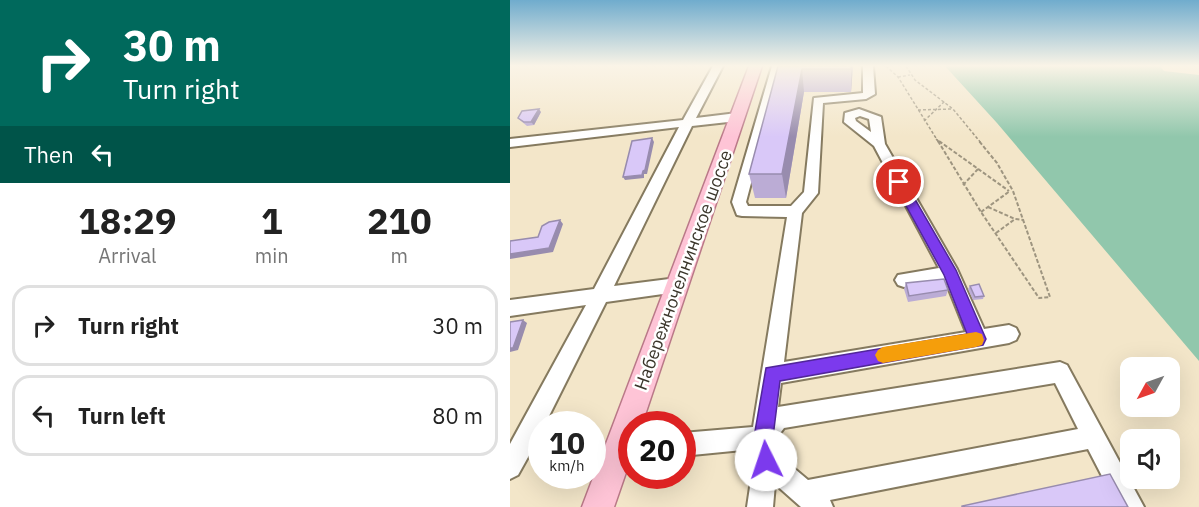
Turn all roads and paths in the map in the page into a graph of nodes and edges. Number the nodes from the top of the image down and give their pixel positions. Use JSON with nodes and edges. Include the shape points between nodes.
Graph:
{"nodes":[{"id":1,"x":705,"y":90,"type":"edge"},
{"id":2,"x":747,"y":90,"type":"edge"},
{"id":3,"x":770,"y":90,"type":"edge"},
{"id":4,"x":869,"y":90,"type":"edge"},
{"id":5,"x":906,"y":90,"type":"edge"},
{"id":6,"x":930,"y":90,"type":"edge"},
{"id":7,"x":945,"y":101,"type":"junction"},
{"id":8,"x":936,"y":109,"type":"junction"},
{"id":9,"x":953,"y":109,"type":"junction"},
{"id":10,"x":918,"y":110,"type":"junction"},
{"id":11,"x":737,"y":117,"type":"junction"},
{"id":12,"x":924,"y":121,"type":"junction"},
{"id":13,"x":687,"y":123,"type":"junction"},
{"id":14,"x":934,"y":138,"type":"junction"},
{"id":15,"x":510,"y":144,"type":"edge"},
{"id":16,"x":879,"y":144,"type":"dead end"},
{"id":17,"x":978,"y":170,"type":"junction"},
{"id":18,"x":963,"y":184,"type":"junction"},
{"id":19,"x":1009,"y":191,"type":"junction"},
{"id":20,"x":1013,"y":191,"type":"junction"},
{"id":21,"x":988,"y":207,"type":"junction"},
{"id":22,"x":795,"y":212,"type":"junction"},
{"id":23,"x":981,"y":212,"type":"junction"},
{"id":24,"x":1016,"y":219,"type":"junction"},
{"id":25,"x":1024,"y":220,"type":"junction"},
{"id":26,"x":995,"y":233,"type":"junction"},
{"id":27,"x":951,"y":274,"type":"junction"},
{"id":28,"x":903,"y":280,"type":"dead end"},
{"id":29,"x":677,"y":285,"type":"junction"},
{"id":30,"x":598,"y":297,"type":"junction"},
{"id":31,"x":510,"y":308,"type":"edge"},
{"id":32,"x":1008,"y":334,"type":"dead end"},
{"id":33,"x":978,"y":339,"type":"junction"},
{"id":34,"x":772,"y":374,"type":"junction"},
{"id":35,"x":637,"y":411,"type":"edge"},
{"id":36,"x":1094,"y":437,"type":"junction"},
{"id":37,"x":696,"y":446,"type":"edge"},
{"id":38,"x":765,"y":449,"type":"junction"},
{"id":39,"x":618,"y":464,"type":"edge"},
{"id":40,"x":510,"y":467,"type":"edge"},
{"id":41,"x":812,"y":500,"type":"edge"},
{"id":42,"x":598,"y":507,"type":"edge"},
{"id":43,"x":760,"y":507,"type":"edge"},
{"id":44,"x":1131,"y":507,"type":"edge"}],
"edges":[{"from":1,"to":13,"type":"street"},
{"from":2,"to":11,"type":"main road","name":"Набережночелнинское шоссе"},
{"from":3,"to":22,"type":"street","via":[[739,202],[742,211]]},
{"from":4,"to":22,"type":"street","via":[[866,96],[818,100],[811,194]]},
{"from":5,"to":10,"type":"path"},
{"from":6,"to":7,"type":"path"},
{"from":7,"to":8,"type":"path"},
{"from":7,"to":9,"type":"path"},
{"from":8,"to":9,"type":"path"},
{"from":8,"to":10,"type":"path"},
{"from":8,"to":12,"type":"path"},
{"from":9,"to":20,"type":"path","via":[[997,163]]},
{"from":10,"to":12,"type":"path"},
{"from":11,"to":13,"type":"street"},
{"from":11,"to":29,"type":"main road","name":"Набережночелнинское шоссе"},
{"from":12,"to":14,"type":"path"},
{"from":13,"to":15,"type":"street"},
{"from":13,"to":30,"type":"street"},
{"from":14,"to":17,"type":"path"},
{"from":14,"to":18,"type":"path"},
{"from":16,"to":27,"type":"street"},
{"from":17,"to":18,"type":"path"},
{"from":17,"to":19,"type":"path"},
{"from":18,"to":23,"type":"path"},
{"from":19,"to":20,"type":"path"},
{"from":19,"to":21,"type":"path"},
{"from":20,"to":25,"type":"path"},
{"from":21,"to":23,"type":"path"},
{"from":21,"to":24,"type":"path"},
{"from":22,"to":34,"type":"street"},
{"from":23,"to":26,"type":"path"},
{"from":24,"to":25,"type":"path"},
{"from":24,"to":26,"type":"path"},
{"from":25,"to":26,"type":"path","via":[[1050,297],[1039,298]]},
{"from":27,"to":28,"type":"street"},
{"from":27,"to":33,"type":"street"},
{"from":29,"to":30,"type":"street"},
{"from":29,"to":35,"type":"main road","name":"Набережночелнинское шоссе"},
{"from":30,"to":31,"type":"street"},
{"from":30,"to":40,"type":"street"},
{"from":32,"to":33,"type":"street"},
{"from":33,"to":34,"type":"street"},
{"from":34,"to":38,"type":"street"},
{"from":36,"to":38,"type":"street","via":[[1060,372],[778,418]]},
{"from":36,"to":41,"type":"street"},
{"from":36,"to":44,"type":"street"},
{"from":37,"to":38,"type":"street"},
{"from":38,"to":41,"type":"street"},
{"from":38,"to":43,"type":"street"},
{"from":39,"to":42,"type":"main road","name":"Набережночелнинское шоссе"}]}
